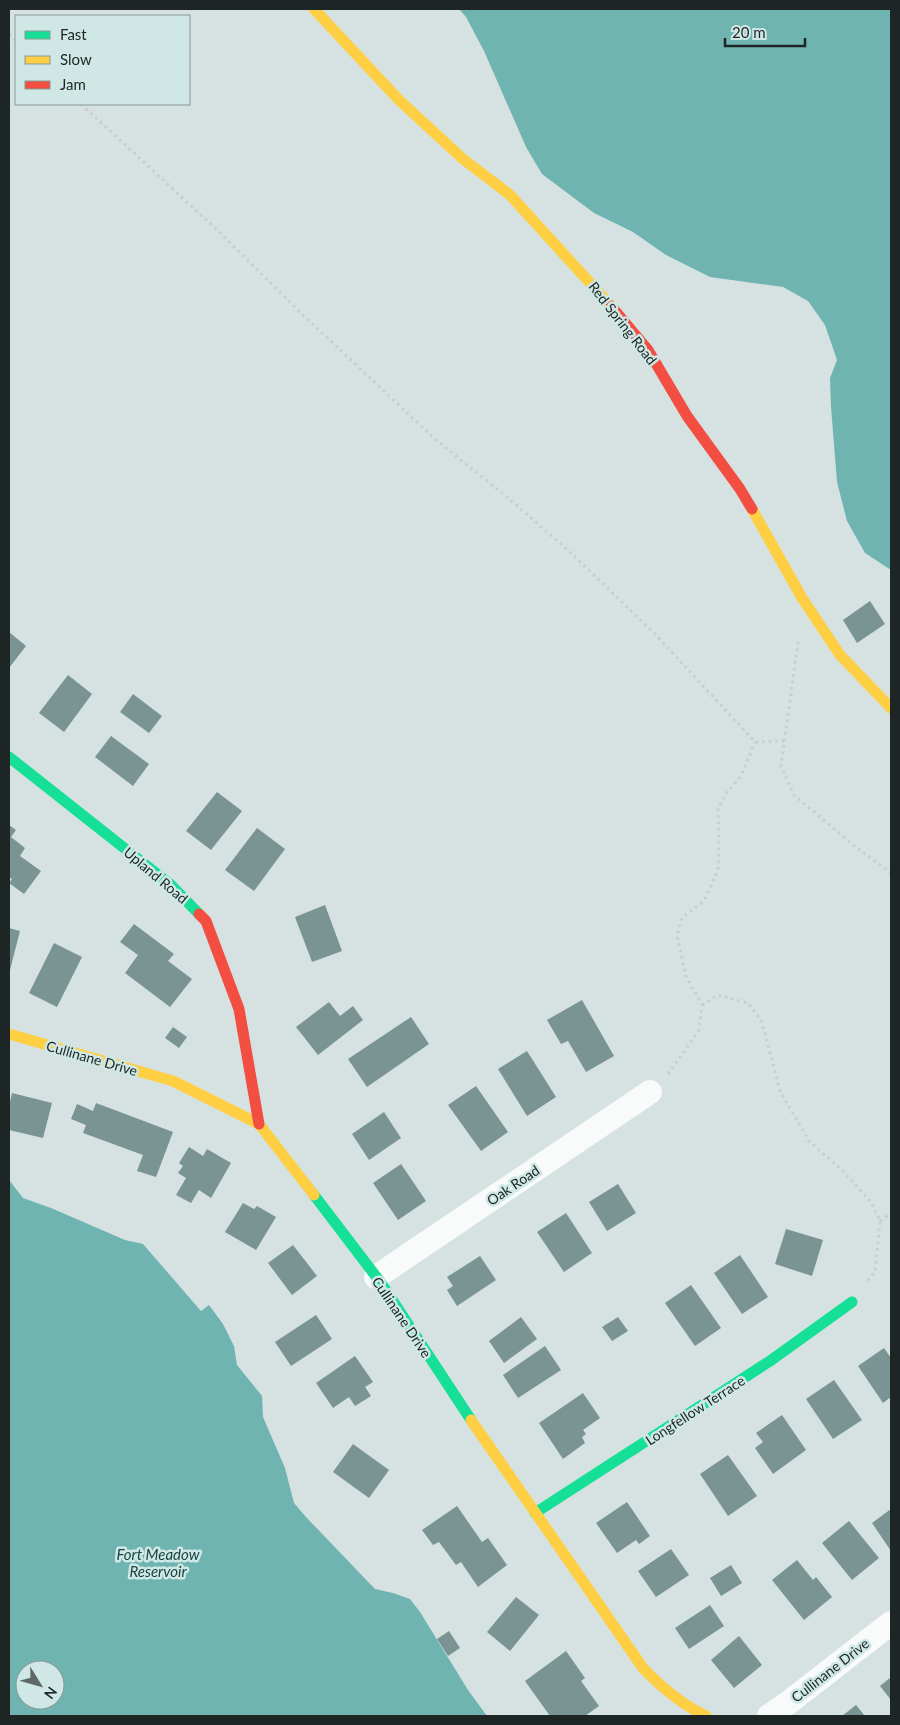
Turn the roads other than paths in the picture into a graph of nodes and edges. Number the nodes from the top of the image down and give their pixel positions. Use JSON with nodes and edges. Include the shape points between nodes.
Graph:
{"nodes":[{"id":1,"x":314,"y":9,"type":"edge"},
{"id":2,"x":891,"y":708,"type":"edge"},
{"id":3,"x":9,"y":757,"type":"edge"},
{"id":4,"x":9,"y":1034,"type":"edge"},
{"id":5,"x":650,"y":1092,"type":"road end"},
{"id":6,"x":259,"y":1124,"type":"junction"},
{"id":7,"x":376,"y":1277,"type":"junction"},
{"id":8,"x":852,"y":1302,"type":"road end"},
{"id":9,"x":536,"y":1513,"type":"junction"},
{"id":10,"x":891,"y":1623,"type":"edge"},
{"id":11,"x":706,"y":1716,"type":"edge"},
{"id":12,"x":768,"y":1716,"type":"edge"}],
"edges":[{"from":1,"to":2,"type":"street","name":"Red Spring Road","via":[[399,100],[463,159],[510,195],[607,300],[648,350],[686,416],[740,489],[840,655]]},
{"from":3,"to":6,"type":"street","name":"Upland Road","via":[[171,885],[206,921],[239,1009]]},
{"from":4,"to":6,"type":"street","name":"Cullinane Drive","via":[[173,1081]]},
{"from":5,"to":7,"type":"street","name":"Oak Road"},
{"from":6,"to":7,"type":"street","name":"Cullinane Drive"},
{"from":7,"to":9,"type":"street","name":"Cullinane Drive"},
{"from":8,"to":9,"type":"street","name":"Longfellow Terrace","via":[[770,1361]]},
{"from":9,"to":11,"type":"street","name":"Cullinane Drive","via":[[643,1668],[662,1689],[683,1705]]},
{"from":10,"to":12,"type":"street","name":"Cullinane Drive"}]}
